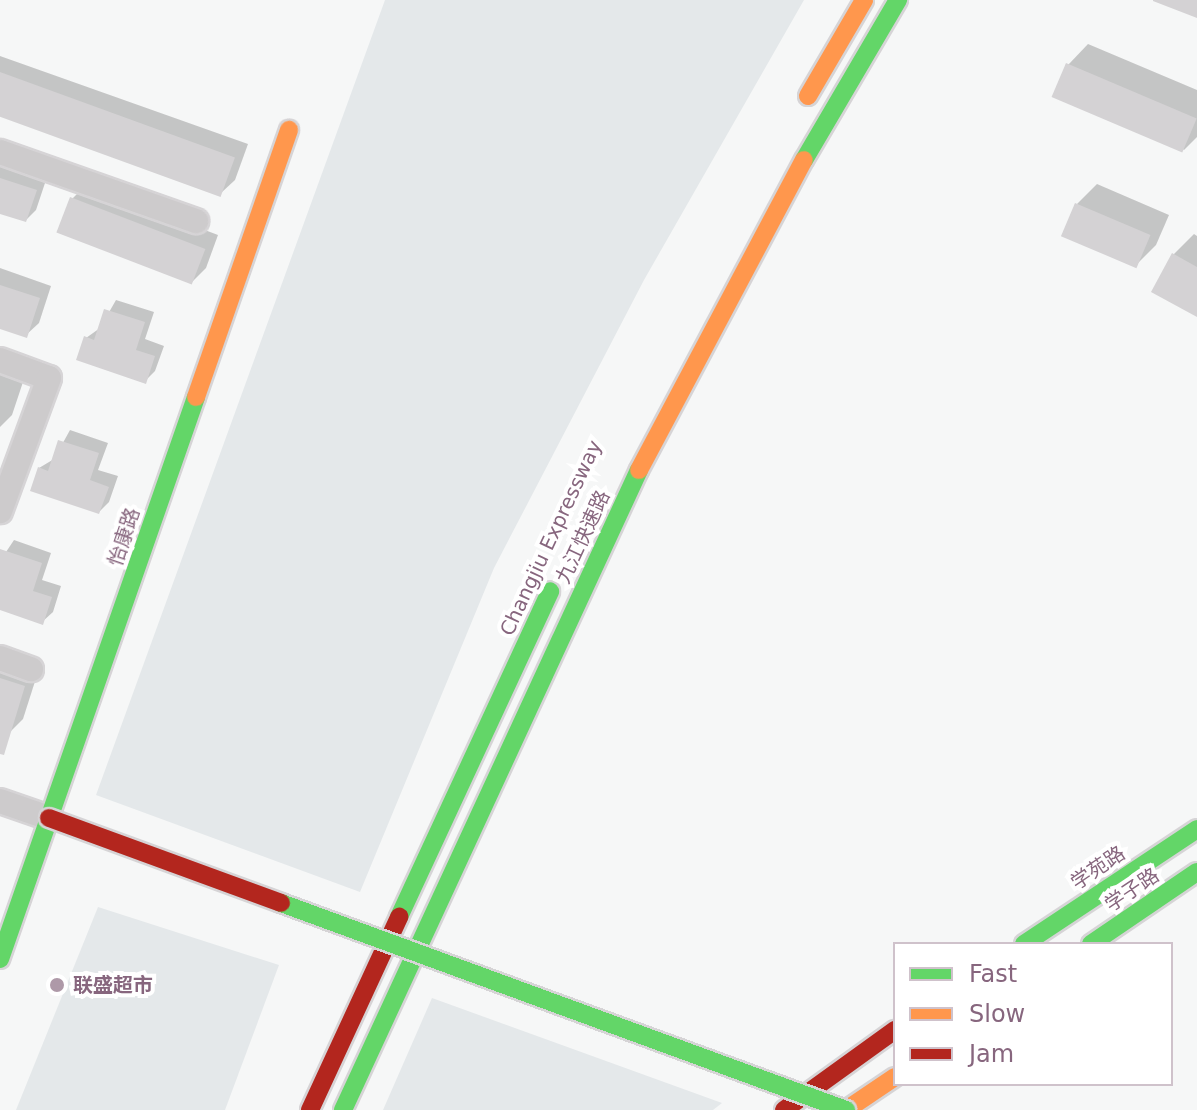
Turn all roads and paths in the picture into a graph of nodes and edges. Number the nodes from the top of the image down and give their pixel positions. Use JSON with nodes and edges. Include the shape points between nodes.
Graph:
{"nodes":[{"id":1,"x":864,"y":0,"type":"edge"},
{"id":2,"x":898,"y":0,"type":"edge"},
{"id":3,"x":797,"y":113,"type":"dead end"},
{"id":4,"x":289,"y":130,"type":"dead end"},
{"id":5,"x":0,"y":152,"type":"edge"},
{"id":6,"x":196,"y":221,"type":"dead end"},
{"id":7,"x":0,"y":360,"type":"edge"},
{"id":8,"x":0,"y":511,"type":"edge"},
{"id":9,"x":556,"y":576,"type":"dead end"},
{"id":10,"x":0,"y":658,"type":"edge"},
{"id":11,"x":31,"y":669,"type":"dead end"},
{"id":12,"x":0,"y":801,"type":"edge"},
{"id":13,"x":49,"y":818,"type":"junction"},
{"id":14,"x":1197,"y":829,"type":"edge"},
{"id":15,"x":1197,"y":872,"type":"edge"},
{"id":16,"x":1027,"y":942,"type":"edge"},
{"id":17,"x":1094,"y":942,"type":"edge"},
{"id":18,"x":0,"y":959,"type":"edge"},
{"id":19,"x":893,"y":1031,"type":"edge"},
{"id":20,"x":893,"y":1078,"type":"edge"},
{"id":21,"x":310,"y":1110,"type":"edge"},
{"id":22,"x":343,"y":1110,"type":"edge"},
{"id":23,"x":784,"y":1110,"type":"edge"},
{"id":24,"x":846,"y":1110,"type":"edge"}],
"edges":[{"from":1,"to":3,"type":"main road"},
{"from":2,"to":22,"type":"main road","name":"九江快速路","via":[[806,157],[635,477]]},
{"from":4,"to":13,"type":"main road","name":"怡康路"},
{"from":5,"to":6,"type":"street"},
{"from":7,"to":8,"type":"street","via":[[49,378]]},
{"from":9,"to":21,"type":"main road","name":"Changjiu Expressway"},
{"from":10,"to":11,"type":"street"},
{"from":12,"to":13,"type":"street"},
{"from":13,"to":18,"type":"main road","name":"怡康路"},
{"from":13,"to":24,"type":"main road","bridge":true},
{"from":14,"to":16,"type":"main road","name":"学苑路"},
{"from":15,"to":17,"type":"main road","name":"学子路"},
{"from":19,"to":23,"type":"main road"},
{"from":20,"to":24,"type":"main road"}]}
